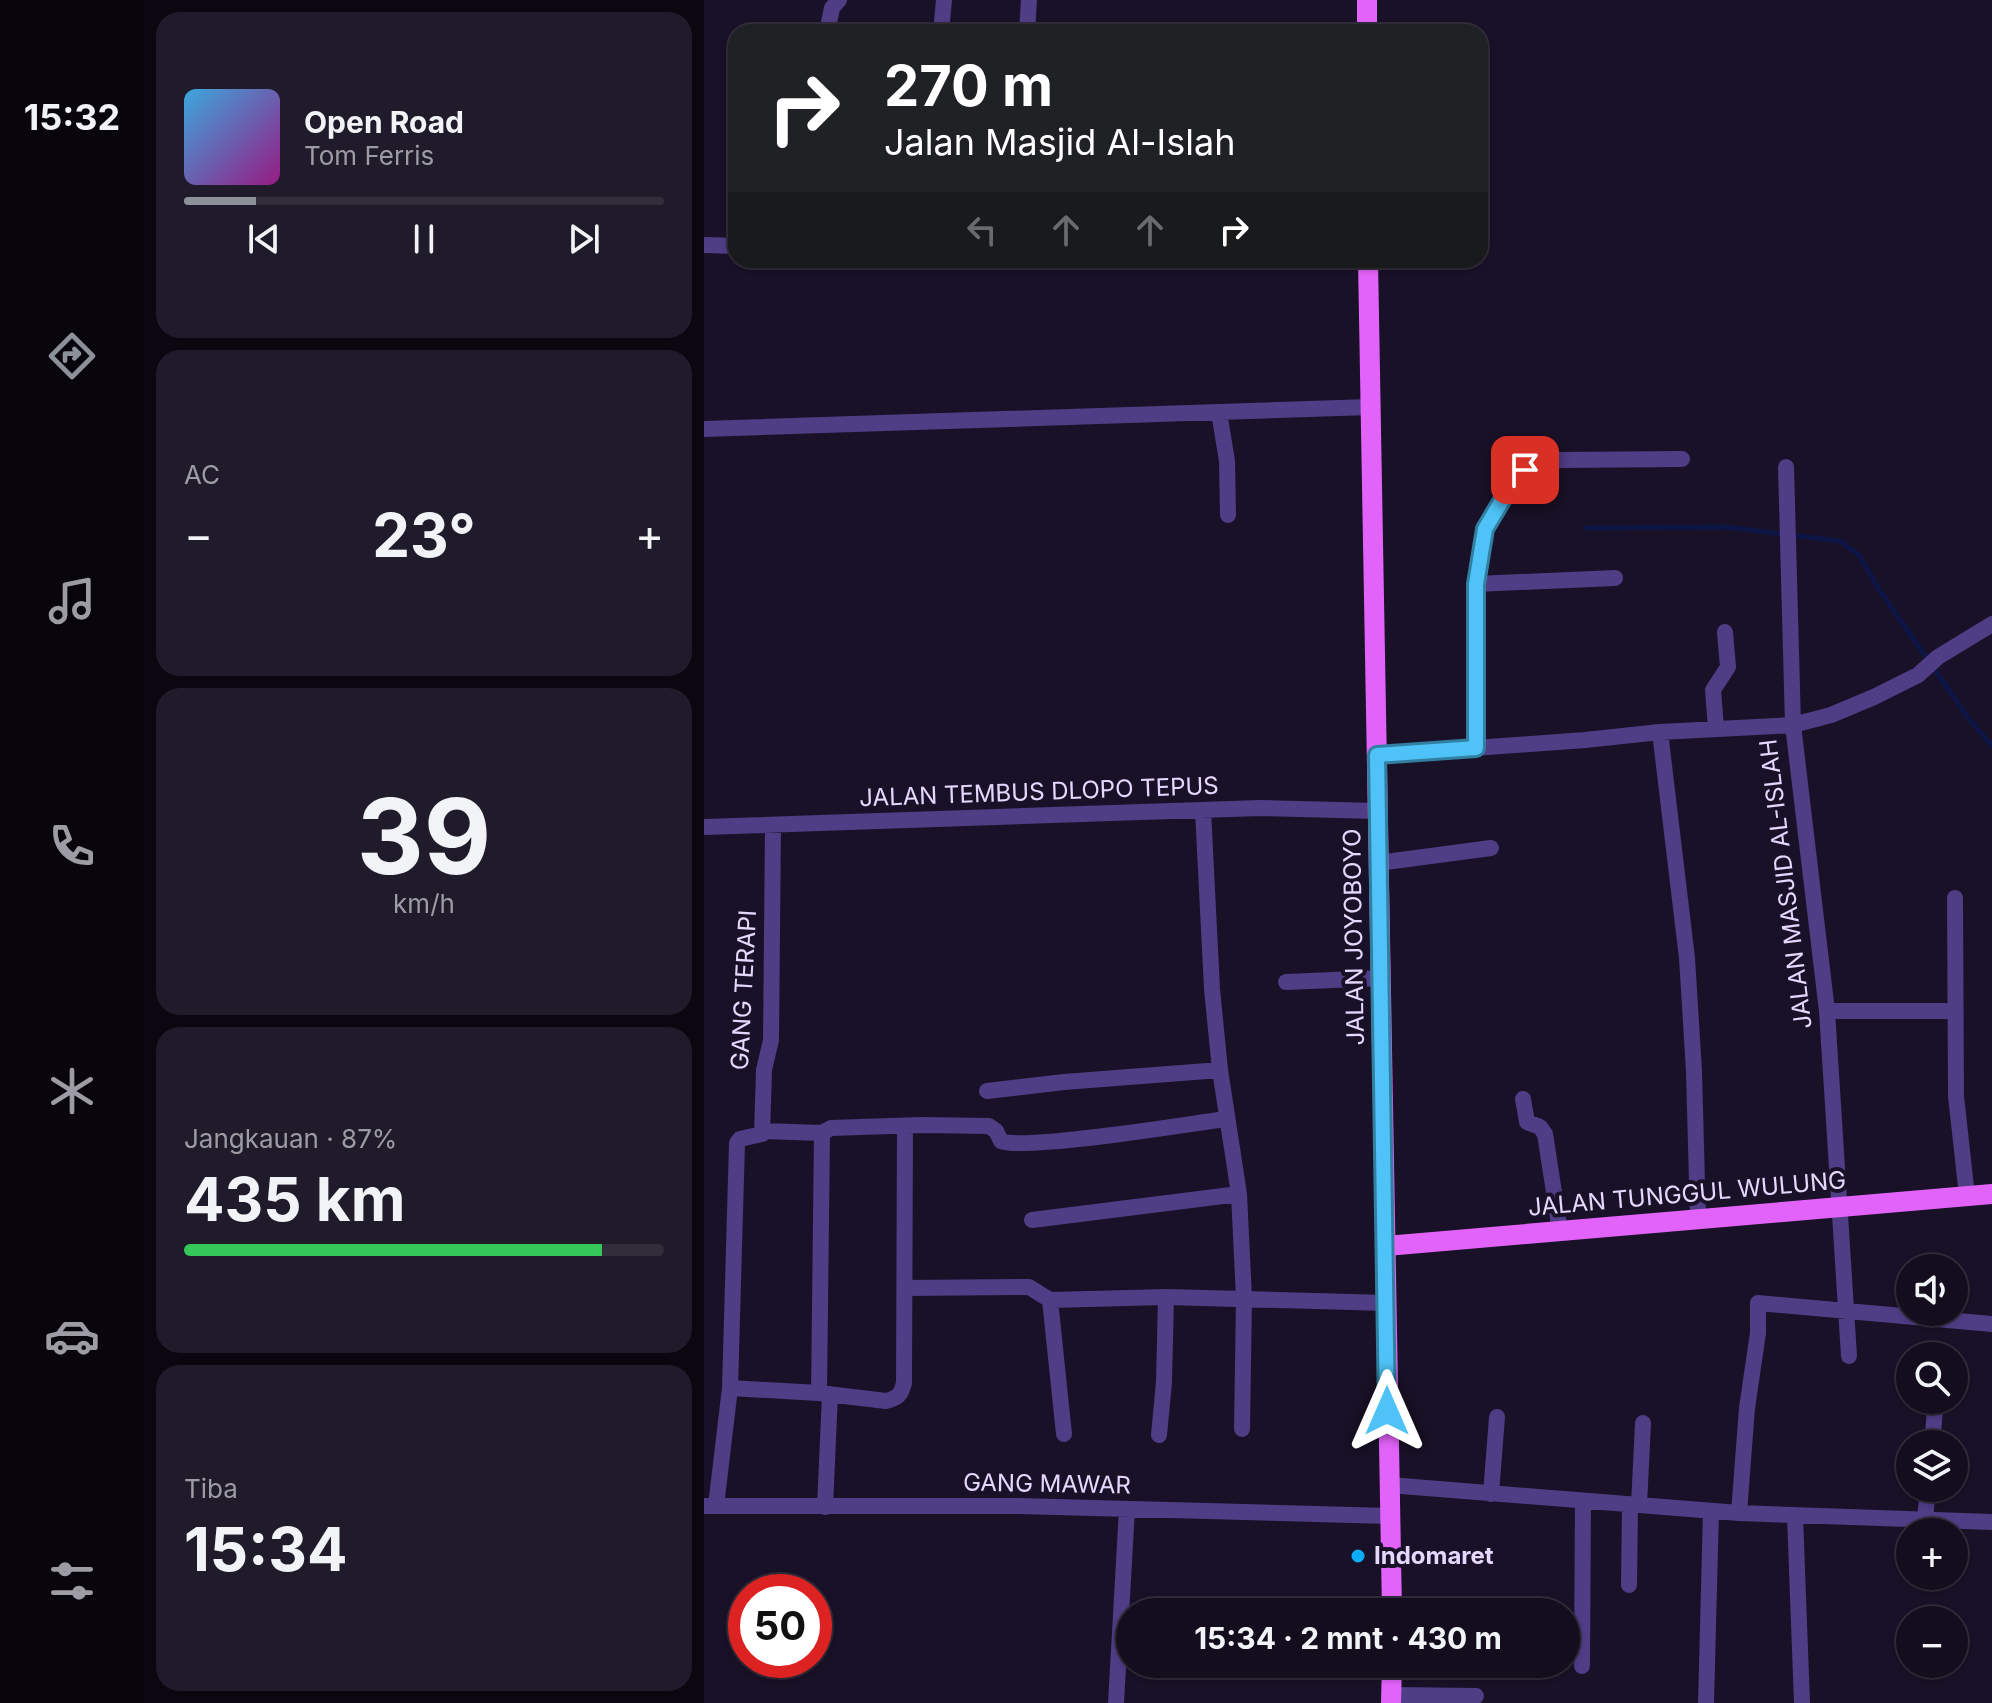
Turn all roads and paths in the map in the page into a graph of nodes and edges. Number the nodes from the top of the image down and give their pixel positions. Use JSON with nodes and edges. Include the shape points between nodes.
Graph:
{"nodes":[{"id":1,"x":839,"y":0,"type":"edge"},
{"id":2,"x":944,"y":0,"type":"edge"},
{"id":3,"x":1029,"y":0,"type":"edge"},
{"id":4,"x":1367,"y":0,"type":"edge"},
{"id":5,"x":829,"y":24,"type":"edge"},
{"id":6,"x":942,"y":24,"type":"edge"},
{"id":7,"x":1028,"y":24,"type":"edge"},
{"id":8,"x":1367,"y":24,"type":"edge"},
{"id":9,"x":704,"y":245,"type":"edge"},
{"id":10,"x":728,"y":246,"type":"edge"},
{"id":11,"x":1368,"y":268,"type":"edge"},
{"id":12,"x":1370,"y":407,"type":"junction"},
{"id":13,"x":1219,"y":412,"type":"junction"},
{"id":14,"x":704,"y":429,"type":"edge"},
{"id":15,"x":1682,"y":459,"type":"dead end"},
{"id":16,"x":1786,"y":467,"type":"dead end"},
{"id":17,"x":1228,"y":515,"type":"dead end"},
{"id":18,"x":1615,"y":578,"type":"dead end"},
{"id":19,"x":1476,"y":584,"type":"junction"},
{"id":20,"x":1992,"y":624,"type":"edge"},
{"id":21,"x":1725,"y":632,"type":"dead end"},
{"id":22,"x":1793,"y":725,"type":"junction"},
{"id":23,"x":1716,"y":728,"type":"junction"},
{"id":24,"x":1660,"y":732,"type":"junction"},
{"id":25,"x":1476,"y":748,"type":"junction"},
{"id":26,"x":1377,"y":755,"type":"junction"},
{"id":27,"x":1203,"y":810,"type":"junction"},
{"id":28,"x":1377,"y":811,"type":"junction"},
{"id":29,"x":773,"y":826,"type":"junction"},
{"id":30,"x":704,"y":827,"type":"edge"},
{"id":31,"x":1491,"y":848,"type":"dead end"},
{"id":32,"x":1378,"y":863,"type":"junction"},
{"id":33,"x":1955,"y":898,"type":"dead end"},
{"id":34,"x":1381,"y":978,"type":"junction"},
{"id":35,"x":1286,"y":982,"type":"dead end"},
{"id":36,"x":1827,"y":1011,"type":"junction"},
{"id":37,"x":1954,"y":1011,"type":"junction"},
{"id":38,"x":1220,"y":1070,"type":"junction"},
{"id":39,"x":987,"y":1091,"type":"dead end"},
{"id":40,"x":1523,"y":1099,"type":"dead end"},
{"id":41,"x":1226,"y":1119,"type":"junction"},
{"id":42,"x":905,"y":1126,"type":"junction"},
{"id":43,"x":762,"y":1131,"type":"junction"},
{"id":44,"x":822,"y":1133,"type":"junction"},
{"id":45,"x":1239,"y":1194,"type":"junction"},
{"id":46,"x":1992,"y":1194,"type":"edge"},
{"id":47,"x":1967,"y":1196,"type":"junction"},
{"id":48,"x":1840,"y":1208,"type":"junction"},
{"id":49,"x":1032,"y":1220,"type":"dead end"},
{"id":50,"x":1698,"y":1220,"type":"junction"},
{"id":51,"x":1560,"y":1231,"type":"junction"},
{"id":52,"x":1386,"y":1246,"type":"junction"},
{"id":53,"x":905,"y":1288,"type":"junction"},
{"id":54,"x":1166,"y":1297,"type":"junction"},
{"id":55,"x":1244,"y":1298,"type":"junction"},
{"id":56,"x":1050,"y":1300,"type":"junction"},
{"id":57,"x":1387,"y":1303,"type":"junction"},
{"id":58,"x":1846,"y":1311,"type":"junction"},
{"id":59,"x":1992,"y":1324,"type":"edge"},
{"id":60,"x":1849,"y":1356,"type":"dead end"},
{"id":61,"x":730,"y":1388,"type":"junction"},
{"id":62,"x":824,"y":1394,"type":"junction"},
{"id":63,"x":1497,"y":1417,"type":"dead end"},
{"id":64,"x":1643,"y":1423,"type":"dead end"},
{"id":65,"x":1242,"y":1429,"type":"dead end"},
{"id":66,"x":1064,"y":1434,"type":"dead end"},
{"id":67,"x":1159,"y":1435,"type":"dead end"},
{"id":68,"x":1389,"y":1485,"type":"junction"},
{"id":69,"x":1491,"y":1494,"type":"junction"},
{"id":70,"x":1583,"y":1501,"type":"junction"},
{"id":71,"x":1634,"y":1505,"type":"junction"},
{"id":72,"x":710,"y":1506,"type":"edge"},
{"id":73,"x":825,"y":1507,"type":"junction"},
{"id":74,"x":1127,"y":1509,"type":"junction"},
{"id":75,"x":1711,"y":1511,"type":"junction"},
{"id":76,"x":1739,"y":1513,"type":"junction"},
{"id":77,"x":1389,"y":1516,"type":"junction"},
{"id":78,"x":1795,"y":1516,"type":"junction"},
{"id":79,"x":1896,"y":1519,"type":"edge"},
{"id":80,"x":1968,"y":1521,"type":"edge"},
{"id":81,"x":1992,"y":1522,"type":"edge"},
{"id":82,"x":1629,"y":1585,"type":"dead end"},
{"id":83,"x":1392,"y":1598,"type":"edge"},
{"id":84,"x":1582,"y":1666,"type":"dead end"},
{"id":85,"x":1392,"y":1678,"type":"edge"},
{"id":86,"x":1476,"y":1696,"type":"dead end"},
{"id":87,"x":1391,"y":1699,"type":"edge"},
{"id":88,"x":1116,"y":1703,"type":"edge"},
{"id":89,"x":1706,"y":1703,"type":"edge"},
{"id":90,"x":1802,"y":1703,"type":"edge"}],
"edges":[{"from":1,"to":5,"type":"street"},
{"from":2,"to":6,"type":"street"},
{"from":3,"to":7,"type":"street"},
{"from":4,"to":8,"type":"main road"},
{"from":9,"to":10,"type":"street"},
{"from":11,"to":12,"type":"main road","name":"JALAN JOYOBOYO"},
{"from":12,"to":13,"type":"street"},
{"from":12,"to":26,"type":"main road","name":"JALAN JOYOBOYO"},
{"from":13,"to":14,"type":"street"},
{"from":13,"to":17,"type":"street"},
{"from":15,"to":19,"type":"street","via":[[1560,460],[1525,470],[1485,529]]},
{"from":16,"to":22,"type":"street"},
{"from":18,"to":19,"type":"street"},
{"from":19,"to":25,"type":"street"},
{"from":20,"to":22,"type":"street","via":[[1918,675],[1845,709]]},
{"from":21,"to":23,"type":"street","via":[[1728,667],[1713,690]]},
{"from":22,"to":23,"type":"street","name":"JALAN MASJID AL-ISLAH"},
{"from":22,"to":36,"type":"street","name":"JALAN MASJID AL-ISLAH"},
{"from":23,"to":24,"type":"street","name":"JALAN MASJID AL-ISLAH"},
{"from":24,"to":25,"type":"street","name":"JALAN MASJID AL-ISLAH"},
{"from":24,"to":50,"type":"street","via":[[1687,958]]},
{"from":25,"to":26,"type":"street","name":"JALAN MASJID AL-ISLAH"},
{"from":26,"to":28,"type":"main road","name":"JALAN JOYOBOYO"},
{"from":27,"to":28,"type":"street","name":"JALAN TEMBUS DLOPO TEPUS"},
{"from":27,"to":29,"type":"street","name":"JALAN TEMBUS DLOPO TEPUS"},
{"from":27,"to":38,"type":"street"},
{"from":28,"to":32,"type":"main road","name":"JALAN JOYOBOYO"},
{"from":29,"to":30,"type":"street","name":"JALAN TEMBUS DLOPO TEPUS"},
{"from":29,"to":43,"type":"street","name":"GANG TERAPI","via":[[771,1040],[764,1070]]},
{"from":31,"to":32,"type":"street"},
{"from":32,"to":34,"type":"main road","name":"JALAN JOYOBOYO"},
{"from":33,"to":37,"type":"street"},
{"from":34,"to":35,"type":"street"},
{"from":34,"to":52,"type":"main road","name":"JALAN JOYOBOYO"},
{"from":36,"to":37,"type":"street"},
{"from":36,"to":48,"type":"street","name":"JALAN MASJID AL-ISLAH"},
{"from":37,"to":47,"type":"street"},
{"from":38,"to":39,"type":"street"},
{"from":38,"to":41,"type":"street"},
{"from":40,"to":51,"type":"street","via":[[1527,1122],[1545,1134]]},
{"from":41,"to":42,"type":"street","via":[[1008,1143],[989,1126]]},
{"from":41,"to":45,"type":"street"},
{"from":42,"to":44,"type":"street","via":[[831,1128]]},
{"from":42,"to":53,"type":"street"},
{"from":43,"to":44,"type":"street"},
{"from":43,"to":61,"type":"street","via":[[737,1143]]},
{"from":44,"to":62,"type":"street"},
{"from":45,"to":49,"type":"street"},
{"from":45,"to":55,"type":"street"},
{"from":46,"to":47,"type":"main road","name":"JALAN TUNGGUL WULUNG"},
{"from":47,"to":48,"type":"main road","name":"JALAN TUNGGUL WULUNG"},
{"from":48,"to":50,"type":"main road","name":"JALAN TUNGGUL WULUNG"},
{"from":48,"to":58,"type":"street","name":"JALAN MASJID AL-ISLAH"},
{"from":50,"to":51,"type":"main road","name":"JALAN TUNGGUL WULUNG"},
{"from":51,"to":52,"type":"main road","name":"JALAN TUNGGUL WULUNG"},
{"from":52,"to":57,"type":"main road","name":"JALAN JOYOBOYO"},
{"from":53,"to":56,"type":"street","via":[[1029,1287]]},
{"from":53,"to":62,"type":"street","via":[[901,1393],[886,1401]]},
{"from":54,"to":55,"type":"street"},
{"from":54,"to":56,"type":"street"},
{"from":54,"to":67,"type":"street"},
{"from":55,"to":57,"type":"street"},
{"from":55,"to":65,"type":"street"},
{"from":56,"to":66,"type":"street"},
{"from":57,"to":68,"type":"main road","name":"JALAN JOYOBOYO"},
{"from":58,"to":59,"type":"street"},
{"from":58,"to":60,"type":"street","name":"JALAN MASJID AL-ISLAH"},
{"from":58,"to":76,"type":"street","via":[[1758,1303]]},
{"from":61,"to":62,"type":"street"},
{"from":61,"to":72,"type":"street"},
{"from":62,"to":73,"type":"street"},
{"from":63,"to":69,"type":"street"},
{"from":64,"to":71,"type":"street"},
{"from":68,"to":69,"type":"street"},
{"from":68,"to":77,"type":"main road","name":"JALAN JOYOBOYO"},
{"from":69,"to":70,"type":"street"},
{"from":70,"to":71,"type":"street"},
{"from":70,"to":84,"type":"street"},
{"from":71,"to":75,"type":"street"},
{"from":71,"to":82,"type":"street"},
{"from":72,"to":73,"type":"street","name":"GANG MAWAR"},
{"from":73,"to":74,"type":"street","name":"GANG MAWAR"},
{"from":74,"to":77,"type":"street","name":"GANG MAWAR"},
{"from":74,"to":88,"type":"street"},
{"from":75,"to":76,"type":"street"},
{"from":75,"to":89,"type":"street"},
{"from":76,"to":78,"type":"street"},
{"from":77,"to":83,"type":"main road","name":"JALAN JOYOBOYO"},
{"from":78,"to":79,"type":"street"},
{"from":78,"to":90,"type":"street"},
{"from":80,"to":81,"type":"street"},
{"from":85,"to":87,"type":"main road"},
{"from":86,"to":87,"type":"street"}]}
